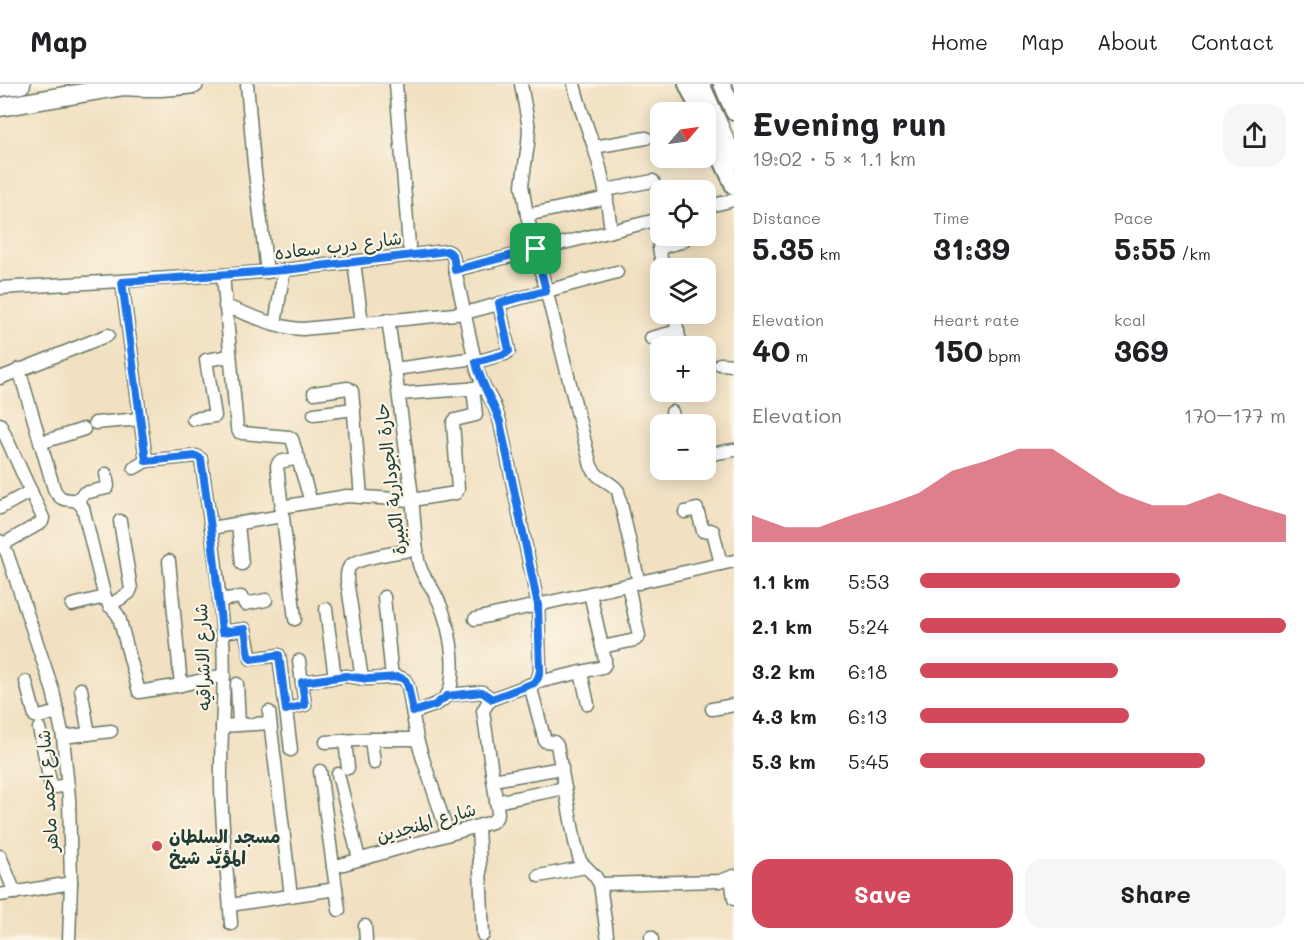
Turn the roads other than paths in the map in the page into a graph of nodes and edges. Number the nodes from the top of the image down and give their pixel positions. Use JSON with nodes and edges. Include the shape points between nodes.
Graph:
{"nodes":[{"id":1,"x":21,"y":84,"type":"edge"},
{"id":2,"x":194,"y":84,"type":"edge"},
{"id":3,"x":247,"y":84,"type":"edge"},
{"id":4,"x":396,"y":84,"type":"edge"},
{"id":5,"x":521,"y":84,"type":"edge"},
{"id":6,"x":574,"y":84,"type":"edge"},
{"id":7,"x":687,"y":84,"type":"edge"},
{"id":8,"x":700,"y":84,"type":"edge"},
{"id":9,"x":711,"y":84,"type":"edge"},
{"id":10,"x":722,"y":84,"type":"edge"},
{"id":11,"x":0,"y":87,"type":"edge"},
{"id":12,"x":695,"y":102,"type":"edge"},
{"id":13,"x":0,"y":106,"type":"edge"},
{"id":14,"x":734,"y":112,"type":"edge"},
{"id":15,"x":734,"y":136,"type":"edge"},
{"id":16,"x":646,"y":138,"type":"dead end"},
{"id":17,"x":594,"y":147,"type":"junction"},
{"id":18,"x":716,"y":147,"type":"edge"},
{"id":19,"x":734,"y":160,"type":"edge"},
{"id":20,"x":650,"y":182,"type":"edge"},
{"id":21,"x":734,"y":186,"type":"edge"},
{"id":22,"x":606,"y":194,"type":"junction"},
{"id":23,"x":734,"y":200,"type":"edge"},
{"id":24,"x":716,"y":204,"type":"edge"},
{"id":25,"x":527,"y":215,"type":"junction"},
{"id":26,"x":650,"y":221,"type":"edge"},
{"id":27,"x":611,"y":231,"type":"junction"},
{"id":28,"x":409,"y":246,"type":"dead end"},
{"id":29,"x":666,"y":246,"type":"edge"},
{"id":30,"x":536,"y":249,"type":"junction"},
{"id":31,"x":661,"y":258,"type":"edge"},
{"id":32,"x":354,"y":262,"type":"junction"},
{"id":33,"x":285,"y":270,"type":"junction"},
{"id":34,"x":455,"y":270,"type":"junction"},
{"id":35,"x":267,"y":272,"type":"junction"},
{"id":36,"x":617,"y":272,"type":"dead end"},
{"id":37,"x":223,"y":276,"type":"junction"},
{"id":38,"x":122,"y":282,"type":"junction"},
{"id":39,"x":0,"y":288,"type":"edge"},
{"id":40,"x":546,"y":291,"type":"junction"},
{"id":41,"x":499,"y":303,"type":"junction"},
{"id":42,"x":225,"y":306,"type":"junction"},
{"id":43,"x":465,"y":313,"type":"junction"},
{"id":44,"x":388,"y":320,"type":"junction"},
{"id":45,"x":362,"y":323,"type":"junction"},
{"id":46,"x":275,"y":324,"type":"junction"},
{"id":47,"x":676,"y":324,"type":"edge"},
{"id":48,"x":678,"y":331,"type":"junction"},
{"id":49,"x":108,"y":335,"type":"dead end"},
{"id":50,"x":659,"y":336,"type":"edge"},
{"id":51,"x":679,"y":336,"type":"edge"},
{"id":52,"x":230,"y":356,"type":"junction"},
{"id":53,"x":475,"y":360,"type":"junction"},
{"id":54,"x":720,"y":364,"type":"dead end"},
{"id":55,"x":734,"y":365,"type":"edge"},
{"id":56,"x":19,"y":369,"type":"junction"},
{"id":57,"x":395,"y":369,"type":"junction"},
{"id":58,"x":0,"y":378,"type":"edge"},
{"id":59,"x":478,"y":388,"type":"junction"},
{"id":60,"x":314,"y":393,"type":"dead end"},
{"id":61,"x":399,"y":394,"type":"junction"},
{"id":62,"x":354,"y":409,"type":"junction"},
{"id":63,"x":314,"y":414,"type":"dead end"},
{"id":64,"x":140,"y":419,"type":"junction"},
{"id":65,"x":193,"y":419,"type":"dead end"},
{"id":66,"x":0,"y":424,"type":"edge"},
{"id":67,"x":40,"y":443,"type":"junction"},
{"id":68,"x":734,"y":450,"type":"edge"},
{"id":69,"x":716,"y":452,"type":"edge"},
{"id":70,"x":299,"y":458,"type":"junction"},
{"id":71,"x":146,"y":461,"type":"junction"},
{"id":72,"x":134,"y":468,"type":"dead end"},
{"id":73,"x":106,"y":474,"type":"dead end"},
{"id":74,"x":31,"y":491,"type":"junction"},
{"id":75,"x":361,"y":496,"type":"junction"},
{"id":76,"x":412,"y":500,"type":"junction"},
{"id":77,"x":76,"y":501,"type":"junction"},
{"id":78,"x":311,"y":502,"type":"junction"},
{"id":79,"x":0,"y":508,"type":"edge"},
{"id":80,"x":282,"y":511,"type":"junction"},
{"id":81,"x":685,"y":512,"type":"dead end"},
{"id":82,"x":120,"y":521,"type":"dead end"},
{"id":83,"x":238,"y":524,"type":"junction"},
{"id":84,"x":211,"y":528,"type":"junction"},
{"id":85,"x":2,"y":548,"type":"edge"},
{"id":86,"x":417,"y":549,"type":"junction"},
{"id":87,"x":169,"y":561,"type":"dead end"},
{"id":88,"x":728,"y":562,"type":"edge"},
{"id":89,"x":242,"y":564,"type":"dead end"},
{"id":90,"x":633,"y":584,"type":"junction"},
{"id":91,"x":590,"y":593,"type":"junction"},
{"id":92,"x":384,"y":597,"type":"dead end"},
{"id":93,"x":219,"y":600,"type":"junction"},
{"id":94,"x":266,"y":600,"type":"dead end"},
{"id":95,"x":107,"y":602,"type":"junction"},
{"id":96,"x":72,"y":605,"type":"dead end"},
{"id":97,"x":538,"y":605,"type":"junction"},
{"id":98,"x":326,"y":609,"type":"dead end"},
{"id":99,"x":295,"y":619,"type":"dead end"},
{"id":100,"x":475,"y":619,"type":"dead end"},
{"id":101,"x":222,"y":632,"type":"junction"},
{"id":102,"x":602,"y":647,"type":"junction"},
{"id":103,"x":299,"y":661,"type":"dead end"},
{"id":104,"x":581,"y":672,"type":"junction"},
{"id":105,"x":224,"y":675,"type":"junction"},
{"id":106,"x":335,"y":678,"type":"junction"},
{"id":107,"x":392,"y":678,"type":"junction"},
{"id":108,"x":362,"y":679,"type":"junction"},
{"id":109,"x":26,"y":682,"type":"dead end"},
{"id":110,"x":302,"y":682,"type":"junction"},
{"id":111,"x":237,"y":684,"type":"dead end"},
{"id":112,"x":532,"y":684,"type":"junction"},
{"id":113,"x":181,"y":685,"type":"junction"},
{"id":114,"x":81,"y":689,"type":"dead end"},
{"id":115,"x":447,"y":696,"type":"junction"},
{"id":116,"x":492,"y":699,"type":"junction"},
{"id":117,"x":588,"y":704,"type":"dead end"},
{"id":118,"x":734,"y":705,"type":"edge"},
{"id":119,"x":286,"y":710,"type":"junction"},
{"id":120,"x":712,"y":710,"type":"dead end"},
{"id":121,"x":58,"y":712,"type":"junction"},
{"id":122,"x":413,"y":712,"type":"junction"},
{"id":123,"x":240,"y":725,"type":"junction"},
{"id":124,"x":222,"y":726,"type":"junction"},
{"id":125,"x":39,"y":728,"type":"dead end"},
{"id":126,"x":111,"y":731,"type":"dead end"},
{"id":127,"x":89,"y":734,"type":"junction"},
{"id":128,"x":63,"y":737,"type":"junction"},
{"id":129,"x":371,"y":739,"type":"junction"},
{"id":130,"x":417,"y":739,"type":"junction"},
{"id":131,"x":345,"y":740,"type":"junction"},
{"id":132,"x":326,"y":742,"type":"dead end"},
{"id":133,"x":291,"y":750,"type":"dead end"},
{"id":134,"x":374,"y":763,"type":"dead end"},
{"id":135,"x":562,"y":768,"type":"junction"},
{"id":136,"x":320,"y":771,"type":"dead end"},
{"id":137,"x":529,"y":774,"type":"junction"},
{"id":138,"x":493,"y":780,"type":"junction"},
{"id":139,"x":68,"y":785,"type":"junction"},
{"id":140,"x":565,"y":788,"type":"junction"},
{"id":141,"x":532,"y":794,"type":"junction"},
{"id":142,"x":496,"y":802,"type":"junction"},
{"id":143,"x":478,"y":826,"type":"junction"},
{"id":144,"x":447,"y":834,"type":"junction"},
{"id":145,"x":0,"y":856,"type":"edge"},
{"id":146,"x":360,"y":859,"type":"junction"},
{"id":147,"x":333,"y":867,"type":"junction"},
{"id":148,"x":585,"y":867,"type":"junction"},
{"id":149,"x":539,"y":876,"type":"dead end"},
{"id":150,"x":733,"y":880,"type":"edge"},
{"id":151,"x":71,"y":883,"type":"junction"},
{"id":152,"x":600,"y":884,"type":"junction"},
{"id":153,"x":336,"y":889,"type":"junction"},
{"id":154,"x":15,"y":893,"type":"junction"},
{"id":155,"x":0,"y":896,"type":"edge"},
{"id":156,"x":291,"y":896,"type":"junction"},
{"id":157,"x":734,"y":898,"type":"edge"},
{"id":158,"x":230,"y":905,"type":"junction"},
{"id":159,"x":339,"y":910,"type":"dead end"},
{"id":160,"x":231,"y":924,"type":"dead end"},
{"id":161,"x":365,"y":926,"type":"dead end"},
{"id":162,"x":483,"y":935,"type":"dead end"},
{"id":163,"x":607,"y":935,"type":"dead end"},
{"id":164,"x":69,"y":940,"type":"edge"},
{"id":165,"x":366,"y":940,"type":"edge"}],
"edges":[{"from":1,"to":11,"type":"main road"},
{"from":2,"to":13,"type":"main road","via":[[123,86]]},
{"from":3,"to":35,"type":"street"},
{"from":4,"to":28,"type":"street"},
{"from":5,"to":25,"type":"street","via":[[528,128],[522,185]]},
{"from":6,"to":17,"type":"street"},
{"from":7,"to":12,"type":"main road"},
{"from":8,"to":19,"type":"main road"},
{"from":9,"to":15,"type":"main road"},
{"from":10,"to":14,"type":"main road"},
{"from":16,"to":17,"type":"street"},
{"from":17,"to":22,"type":"street"},
{"from":18,"to":21,"type":"main road"},
{"from":20,"to":22,"type":"street"},
{"from":22,"to":25,"type":"street"},
{"from":22,"to":27,"type":"street"},
{"from":23,"to":24,"type":"street"},
{"from":25,"to":30,"type":"street"},
{"from":26,"to":27,"type":"street"},
{"from":27,"to":30,"type":"street"},
{"from":29,"to":31,"type":"street","via":[[659,248]]},
{"from":30,"to":34,"type":"street"},
{"from":30,"to":40,"type":"street"},
{"from":32,"to":33,"type":"street","name":"شارع درب سعاده"},
{"from":32,"to":34,"type":"street","name":"شارع درب سعاده","via":[[447,251],[453,255]]},
{"from":32,"to":45,"type":"street"},
{"from":33,"to":35,"type":"street","name":"شارع درب سعاده"},
{"from":33,"to":46,"type":"street"},
{"from":34,"to":43,"type":"street"},
{"from":35,"to":37,"type":"street","name":"شارع درب سعاده"},
{"from":36,"to":40,"type":"street"},
{"from":37,"to":38,"type":"street","name":"شارع درب سعاده"},
{"from":37,"to":42,"type":"street"},
{"from":38,"to":39,"type":"street","name":"شارع درب سعاده"},
{"from":38,"to":64,"type":"street"},
{"from":40,"to":41,"type":"street"},
{"from":40,"to":90,"type":"street","via":[[591,466],[599,478],[618,491]]},
{"from":41,"to":43,"type":"street"},
{"from":41,"to":53,"type":"street","via":[[509,351]]},
{"from":42,"to":46,"type":"street"},
{"from":42,"to":52,"type":"street"},
{"from":43,"to":44,"type":"street"},
{"from":43,"to":53,"type":"street"},
{"from":44,"to":45,"type":"street"},
{"from":44,"to":57,"type":"street","name":"حارة الجودارية الكبيرة"},
{"from":45,"to":46,"type":"street","via":[[303,329]]},
{"from":47,"to":48,"type":"street"},
{"from":48,"to":50,"type":"street"},
{"from":48,"to":51,"type":"street"},
{"from":49,"to":56,"type":"street"},
{"from":52,"to":65,"type":"street","via":[[206,360],[215,416]]},
{"from":52,"to":70,"type":"street","via":[[239,432],[289,437]]},
{"from":53,"to":57,"type":"street"},
{"from":53,"to":59,"type":"street"},
{"from":54,"to":55,"type":"street"},
{"from":56,"to":58,"type":"street"},
{"from":56,"to":67,"type":"street"},
{"from":57,"to":61,"type":"street","name":"حارة الجودارية الكبيرة"},
{"from":59,"to":61,"type":"street"},
{"from":59,"to":76,"type":"street","via":[[476,415],[453,423],[458,491]]},
{"from":59,"to":97,"type":"street","via":[[494,405],[500,422]]},
{"from":60,"to":62,"type":"street","via":[[350,389]]},
{"from":61,"to":76,"type":"street","name":"حارة الجودارية الكبيرة"},
{"from":62,"to":63,"type":"street"},
{"from":62,"to":75,"type":"street"},
{"from":64,"to":67,"type":"street","via":[[89,426]]},
{"from":64,"to":71,"type":"street"},
{"from":66,"to":74,"type":"street"},
{"from":67,"to":77,"type":"street","via":[[58,497]]},
{"from":68,"to":69,"type":"street"},
{"from":70,"to":78,"type":"street"},
{"from":70,"to":80,"type":"street","via":[[277,464]]},
{"from":71,"to":72,"type":"street","name":"شارع الاشراقيه"},
{"from":71,"to":84,"type":"street","name":"شارع الاشراقيه","via":[[196,456],[201,459]]},
{"from":73,"to":77,"type":"street","via":[[106,488],[84,493]]},
{"from":74,"to":79,"type":"street"},
{"from":74,"to":85,"type":"street","via":[[43,520]]},
{"from":75,"to":76,"type":"street"},
{"from":75,"to":78,"type":"street"},
{"from":76,"to":86,"type":"street","name":"حارة الجودارية الكبيرة"},
{"from":77,"to":95,"type":"street","via":[[83,508]]},
{"from":78,"to":80,"type":"street"},
{"from":80,"to":83,"type":"street"},
{"from":80,"to":99,"type":"street"},
{"from":81,"to":88,"type":"street","via":[[697,509],[703,531],[713,531]]},
{"from":82,"to":95,"type":"street","via":[[131,589]]},
{"from":83,"to":84,"type":"street"},
{"from":83,"to":89,"type":"street"},
{"from":84,"to":93,"type":"street","name":"شارع الاشراقيه"},
{"from":85,"to":121,"type":"street","name":"شارع احمد ماهر"},
{"from":86,"to":108,"type":"street","via":[[360,560],[348,570]]},
{"from":86,"to":115,"type":"street","name":"حارة الجودارية الكبيرة","via":[[421,571],[434,592],[449,636],[452,685]]},
{"from":87,"to":113,"type":"street"},
{"from":88,"to":90,"type":"street"},
{"from":90,"to":91,"type":"street"},
{"from":90,"to":102,"type":"street","via":[[639,636]]},
{"from":91,"to":97,"type":"street"},
{"from":91,"to":102,"type":"street"},
{"from":92,"to":107,"type":"street"},
{"from":93,"to":94,"type":"street","via":[[241,597],[245,604]]},
{"from":93,"to":101,"type":"street","name":"شارع الاشراقيه"},
{"from":95,"to":96,"type":"street"},
{"from":95,"to":113,"type":"street","via":[[120,617],[139,692]]},
{"from":97,"to":100,"type":"street"},
{"from":97,"to":112,"type":"street","via":[[540,671]]},
{"from":98,"to":106,"type":"street"},
{"from":101,"to":105,"type":"street","name":"شارع الاشراقيه"},
{"from":101,"to":119,"type":"street","via":[[245,629],[251,659],[279,655]]},
{"from":102,"to":104,"type":"street","via":[[603,667]]},
{"from":103,"to":110,"type":"street"},
{"from":104,"to":112,"type":"street"},
{"from":104,"to":117,"type":"street"},
{"from":105,"to":113,"type":"street"},
{"from":105,"to":124,"type":"street","name":"شارع الاشراقيه"},
{"from":106,"to":108,"type":"street"},
{"from":106,"to":110,"type":"street"},
{"from":107,"to":108,"type":"street"},
{"from":107,"to":122,"type":"street","via":[[405,680]]},
{"from":109,"to":121,"type":"street","via":[[35,716]]},
{"from":110,"to":119,"type":"street","via":[[305,705]]},
{"from":111,"to":123,"type":"street"},
{"from":112,"to":116,"type":"street"},
{"from":112,"to":135,"type":"street","via":[[545,741],[558,745]]},
{"from":114,"to":127,"type":"street"},
{"from":115,"to":116,"type":"street","via":[[482,692]]},
{"from":115,"to":122,"type":"street","via":[[435,705]]},
{"from":116,"to":138,"type":"street","name":"شارع المنجدين","via":[[483,711]]},
{"from":118,"to":120,"type":"street"},
{"from":119,"to":133,"type":"street"},
{"from":121,"to":128,"type":"street","name":"شارع احمد ماهر"},
{"from":122,"to":130,"type":"street"},
{"from":123,"to":124,"type":"street"},
{"from":123,"to":156,"type":"street","via":[[269,717]]},
{"from":124,"to":158,"type":"street","name":"شارع الاشراقيه","via":[[221,789]]},
{"from":125,"to":139,"type":"street","via":[[51,786]]},
{"from":126,"to":127,"type":"street"},
{"from":127,"to":128,"type":"street"},
{"from":128,"to":139,"type":"street","name":"شارع احمد ماهر"},
{"from":129,"to":130,"type":"street"},
{"from":129,"to":131,"type":"street"},
{"from":129,"to":134,"type":"street"},
{"from":130,"to":144,"type":"street"},
{"from":131,"to":132,"type":"street"},
{"from":131,"to":146,"type":"street","via":[[343,771]]},
{"from":135,"to":137,"type":"street"},
{"from":135,"to":140,"type":"street"},
{"from":136,"to":147,"type":"street"},
{"from":137,"to":138,"type":"street"},
{"from":137,"to":141,"type":"street"},
{"from":138,"to":142,"type":"street","name":"شارع المنجدين"},
{"from":139,"to":151,"type":"street","name":"شارع احمد ماهر"},
{"from":140,"to":141,"type":"street"},
{"from":140,"to":148,"type":"street","via":[[575,842]]},
{"from":141,"to":142,"type":"street"},
{"from":142,"to":143,"type":"street","name":"شارع المنجدين","via":[[496,818]]},
{"from":143,"to":144,"type":"street","name":"شارع المنجدين"},
{"from":143,"to":162,"type":"street"},
{"from":144,"to":146,"type":"street","name":"شارع المنجدين"},
{"from":145,"to":154,"type":"street"},
{"from":146,"to":147,"type":"street","name":"شارع المنجدين"},
{"from":147,"to":153,"type":"street"},
{"from":148,"to":149,"type":"street"},
{"from":148,"to":152,"type":"street"},
{"from":150,"to":152,"type":"street"},
{"from":150,"to":157,"type":"street"},
{"from":151,"to":154,"type":"street"},
{"from":151,"to":164,"type":"street","name":"شارع احمد ماهر"},
{"from":152,"to":163,"type":"street"},
{"from":153,"to":156,"type":"street"},
{"from":153,"to":159,"type":"street"},
{"from":154,"to":155,"type":"street"},
{"from":156,"to":158,"type":"street"},
{"from":158,"to":160,"type":"street","name":"شارع الاشراقيه"},
{"from":161,"to":165,"type":"street"}]}
